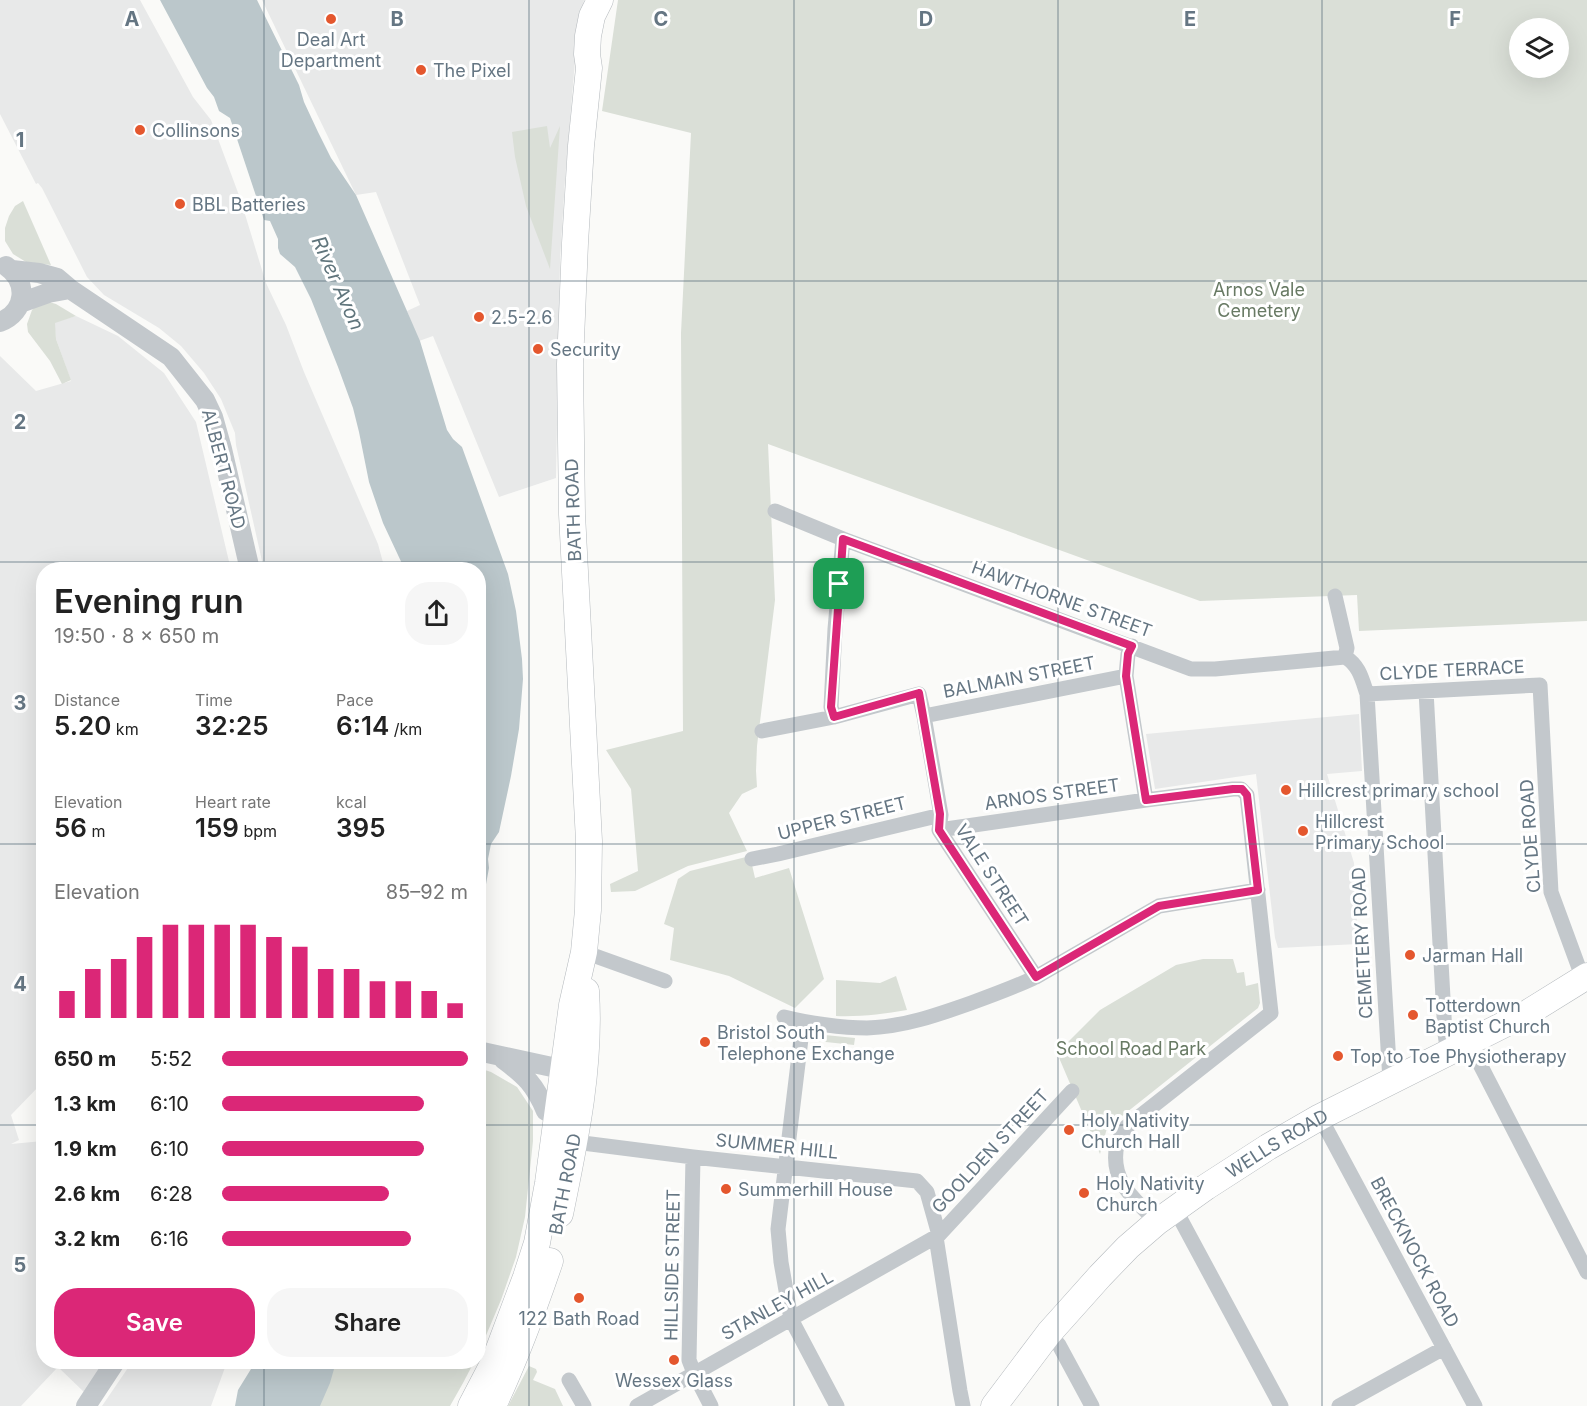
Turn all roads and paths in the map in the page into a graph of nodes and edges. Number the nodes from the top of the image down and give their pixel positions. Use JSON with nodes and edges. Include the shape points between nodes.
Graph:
{"nodes":[{"id":1,"x":600,"y":1,"type":"edge"},
{"id":2,"x":6,"y":267,"type":"edge"},
{"id":3,"x":70,"y":289,"type":"junction"},
{"id":4,"x":21,"y":303,"type":"junction"},
{"id":5,"x":0,"y":322,"type":"edge"},
{"id":6,"x":775,"y":511,"type":"dead end"},
{"id":7,"x":843,"y":539,"type":"junction"},
{"id":8,"x":248,"y":562,"type":"edge"},
{"id":9,"x":1335,"y":596,"type":"dead end"},
{"id":10,"x":1132,"y":646,"type":"junction"},
{"id":11,"x":1345,"y":657,"type":"junction"},
{"id":12,"x":1126,"y":676,"type":"junction"},
{"id":13,"x":1540,"y":685,"type":"joint"},
{"id":14,"x":1426,"y":691,"type":"junction"},
{"id":15,"x":1367,"y":701,"type":"junction"},
{"id":16,"x":924,"y":716,"type":"junction"},
{"id":17,"x":834,"y":717,"type":"junction"},
{"id":18,"x":762,"y":731,"type":"dead end"},
{"id":19,"x":1146,"y":800,"type":"junction"},
{"id":20,"x":940,"y":822,"type":"junction"},
{"id":21,"x":752,"y":859,"type":"dead end"},
{"id":22,"x":1258,"y":890,"type":"junction"},
{"id":23,"x":584,"y":952,"type":"junction"},
{"id":24,"x":1036,"y":977,"type":"junction"},
{"id":25,"x":1585,"y":977,"type":"edge"},
{"id":26,"x":665,"y":981,"type":"dead end"},
{"id":27,"x":784,"y":1017,"type":"dead end"},
{"id":28,"x":803,"y":1022,"type":"junction"},
{"id":29,"x":1459,"y":1048,"type":"junction"},
{"id":30,"x":486,"y":1053,"type":"edge"},
{"id":31,"x":499,"y":1055,"type":"junction"},
{"id":32,"x":573,"y":1072,"type":"junction"},
{"id":33,"x":1390,"y":1081,"type":"junction"},
{"id":34,"x":1072,"y":1092,"type":"dead end"},
{"id":35,"x":546,"y":1111,"type":"joint"},
{"id":36,"x":1320,"y":1117,"type":"junction"},
{"id":37,"x":575,"y":1142,"type":"junction"},
{"id":38,"x":693,"y":1157,"type":"junction"},
{"id":39,"x":786,"y":1167,"type":"junction"},
{"id":40,"x":1166,"y":1215,"type":"junction"},
{"id":41,"x":937,"y":1236,"type":"junction"},
{"id":42,"x":537,"y":1243,"type":"junction"},
{"id":43,"x":1587,"y":1272,"type":"edge"},
{"id":44,"x":791,"y":1319,"type":"junction"},
{"id":45,"x":1049,"y":1333,"type":"junction"},
{"id":46,"x":1444,"y":1348,"type":"junction"},
{"id":47,"x":110,"y":1369,"type":"edge"},
{"id":48,"x":694,"y":1373,"type":"junction"},
{"id":49,"x":569,"y":1380,"type":"dead end"},
{"id":50,"x":86,"y":1406,"type":"edge"},
{"id":51,"x":471,"y":1406,"type":"edge"},
{"id":52,"x":493,"y":1406,"type":"edge"},
{"id":53,"x":584,"y":1406,"type":"edge"},
{"id":54,"x":637,"y":1406,"type":"edge"},
{"id":55,"x":711,"y":1406,"type":"edge"},
{"id":56,"x":837,"y":1406,"type":"edge"},
{"id":57,"x":963,"y":1406,"type":"edge"},
{"id":58,"x":994,"y":1406,"type":"edge"},
{"id":59,"x":1092,"y":1406,"type":"edge"},
{"id":60,"x":1281,"y":1406,"type":"edge"},
{"id":61,"x":1339,"y":1406,"type":"edge"},
{"id":62,"x":1475,"y":1406,"type":"edge"}],
"edges":[{"from":1,"to":23,"type":"highway","name":"BATH ROAD","via":[[588,36],[570,364],[572,514],[589,841]]},
{"from":2,"to":3,"type":"street","name":"ALBERT ROAD","via":[[57,278]]},
{"from":2,"to":4,"type":"street","name":"ALBERT ROAD","via":[[18,278]]},
{"from":3,"to":4,"type":"street"},
{"from":3,"to":8,"type":"street","name":"ALBERT ROAD","via":[[171,357],[205,400],[222,449]]},
{"from":4,"to":5,"type":"street","via":[[9,318]]},
{"from":6,"to":7,"type":"street","name":"HAWTHORNE STREET"},
{"from":7,"to":10,"type":"street","name":"HAWTHORNE STREET"},
{"from":7,"to":17,"type":"street","via":[[831,707]]},
{"from":9,"to":11,"type":"street","via":[[1347,648]]},
{"from":10,"to":11,"type":"street","name":"HAWTHORNE STREET","via":[[1191,669]]},
{"from":10,"to":12,"type":"street"},
{"from":11,"to":15,"type":"street","name":"CEMETERY ROAD","via":[[1360,672]]},
{"from":12,"to":16,"type":"street","name":"BALMAIN STREET"},
{"from":12,"to":19,"type":"street"},
{"from":13,"to":14,"type":"street","name":"CLYDE TERRACE"},
{"from":13,"to":25,"type":"street","name":"CLYDE ROAD","via":[[1551,892]]},
{"from":14,"to":15,"type":"street","name":"CLYDE TERRACE"},
{"from":14,"to":29,"type":"street","via":[[1445,1034]]},
{"from":15,"to":33,"type":"street","name":"CEMETERY ROAD"},
{"from":16,"to":17,"type":"street","name":"BALMAIN STREET","via":[[919,693]]},
{"from":16,"to":20,"type":"street","name":"VALE STREET"},
{"from":17,"to":18,"type":"street","name":"BALMAIN STREET"},
{"from":19,"to":20,"type":"street","name":"ARNOS STREET"},
{"from":19,"to":22,"type":"street","name":"ARNOS STREET","via":[[1242,789],[1247,795]]},
{"from":20,"to":21,"type":"street","name":"UPPER STREET"},
{"from":20,"to":24,"type":"street","name":"VALE STREET"},
{"from":22,"to":24,"type":"street","via":[[1159,906]]},
{"from":22,"to":40,"type":"street","via":[[1271,1013],[1125,1128],[1117,1144],[1119,1179],[1130,1196]]},
{"from":23,"to":26,"type":"street"},
{"from":23,"to":32,"type":"highway","name":"BATH ROAD","via":[[588,1012]]},
{"from":24,"to":28,"type":"street","via":[[931,1017],[899,1024],[867,1028]]},
{"from":25,"to":29,"type":"highway","name":"WELLS ROAD","via":[[1529,1012]]},
{"from":27,"to":28,"type":"street"},
{"from":28,"to":39,"type":"street"},
{"from":29,"to":33,"type":"highway","name":"WELLS ROAD"},
{"from":29,"to":43,"type":"street"},
{"from":30,"to":31,"type":"street"},
{"from":31,"to":32,"type":"street"},
{"from":31,"to":35,"type":"street","via":[[537,1091]]},
{"from":32,"to":37,"type":"highway","name":"BATH ROAD"},
{"from":32,"to":42,"type":"highway","name":"BATH ROAD"},
{"from":33,"to":36,"type":"highway","name":"WELLS ROAD"},
{"from":34,"to":41,"type":"street","name":"GOOLDEN STREET"},
{"from":35,"to":42,"type":"highway","name":"BATH ROAD","via":[[548,1130]]},
{"from":36,"to":40,"type":"highway","name":"WELLS ROAD","via":[[1234,1168]]},
{"from":36,"to":46,"type":"street","name":"BRECKNOCK ROAD"},
{"from":37,"to":38,"type":"street","name":"SUMMER HILL"},
{"from":37,"to":52,"type":"highway","name":"BATH ROAD","via":[[550,1260],[514,1361]]},
{"from":38,"to":39,"type":"street","name":"SUMMER HILL"},
{"from":38,"to":48,"type":"street","name":"HILLSIDE STREET","via":[[689,1360]]},
{"from":39,"to":41,"type":"street","name":"SUMMER HILL","via":[[917,1181],[927,1192]]},
{"from":39,"to":44,"type":"street","via":[[778,1229]]},
{"from":40,"to":45,"type":"highway","name":"WELLS ROAD","via":[[1128,1247]]},
{"from":40,"to":60,"type":"street"},
{"from":41,"to":44,"type":"street","name":"STANLEY HILL"},
{"from":41,"to":57,"type":"street","name":"SUMMER HILL"},
{"from":42,"to":51,"type":"highway","name":"BATH ROAD","via":[[494,1362]]},
{"from":44,"to":48,"type":"street","name":"STANLEY HILL"},
{"from":44,"to":56,"type":"street"},
{"from":45,"to":58,"type":"highway","name":"WELLS ROAD"},
{"from":45,"to":59,"type":"street"},
{"from":46,"to":61,"type":"street"},
{"from":46,"to":62,"type":"street","name":"BRECKNOCK ROAD"},
{"from":47,"to":50,"type":"street"},
{"from":48,"to":54,"type":"street","name":"STANLEY HILL"},
{"from":48,"to":55,"type":"street","name":"HILLSIDE STREET"},
{"from":49,"to":53,"type":"street"}]}
